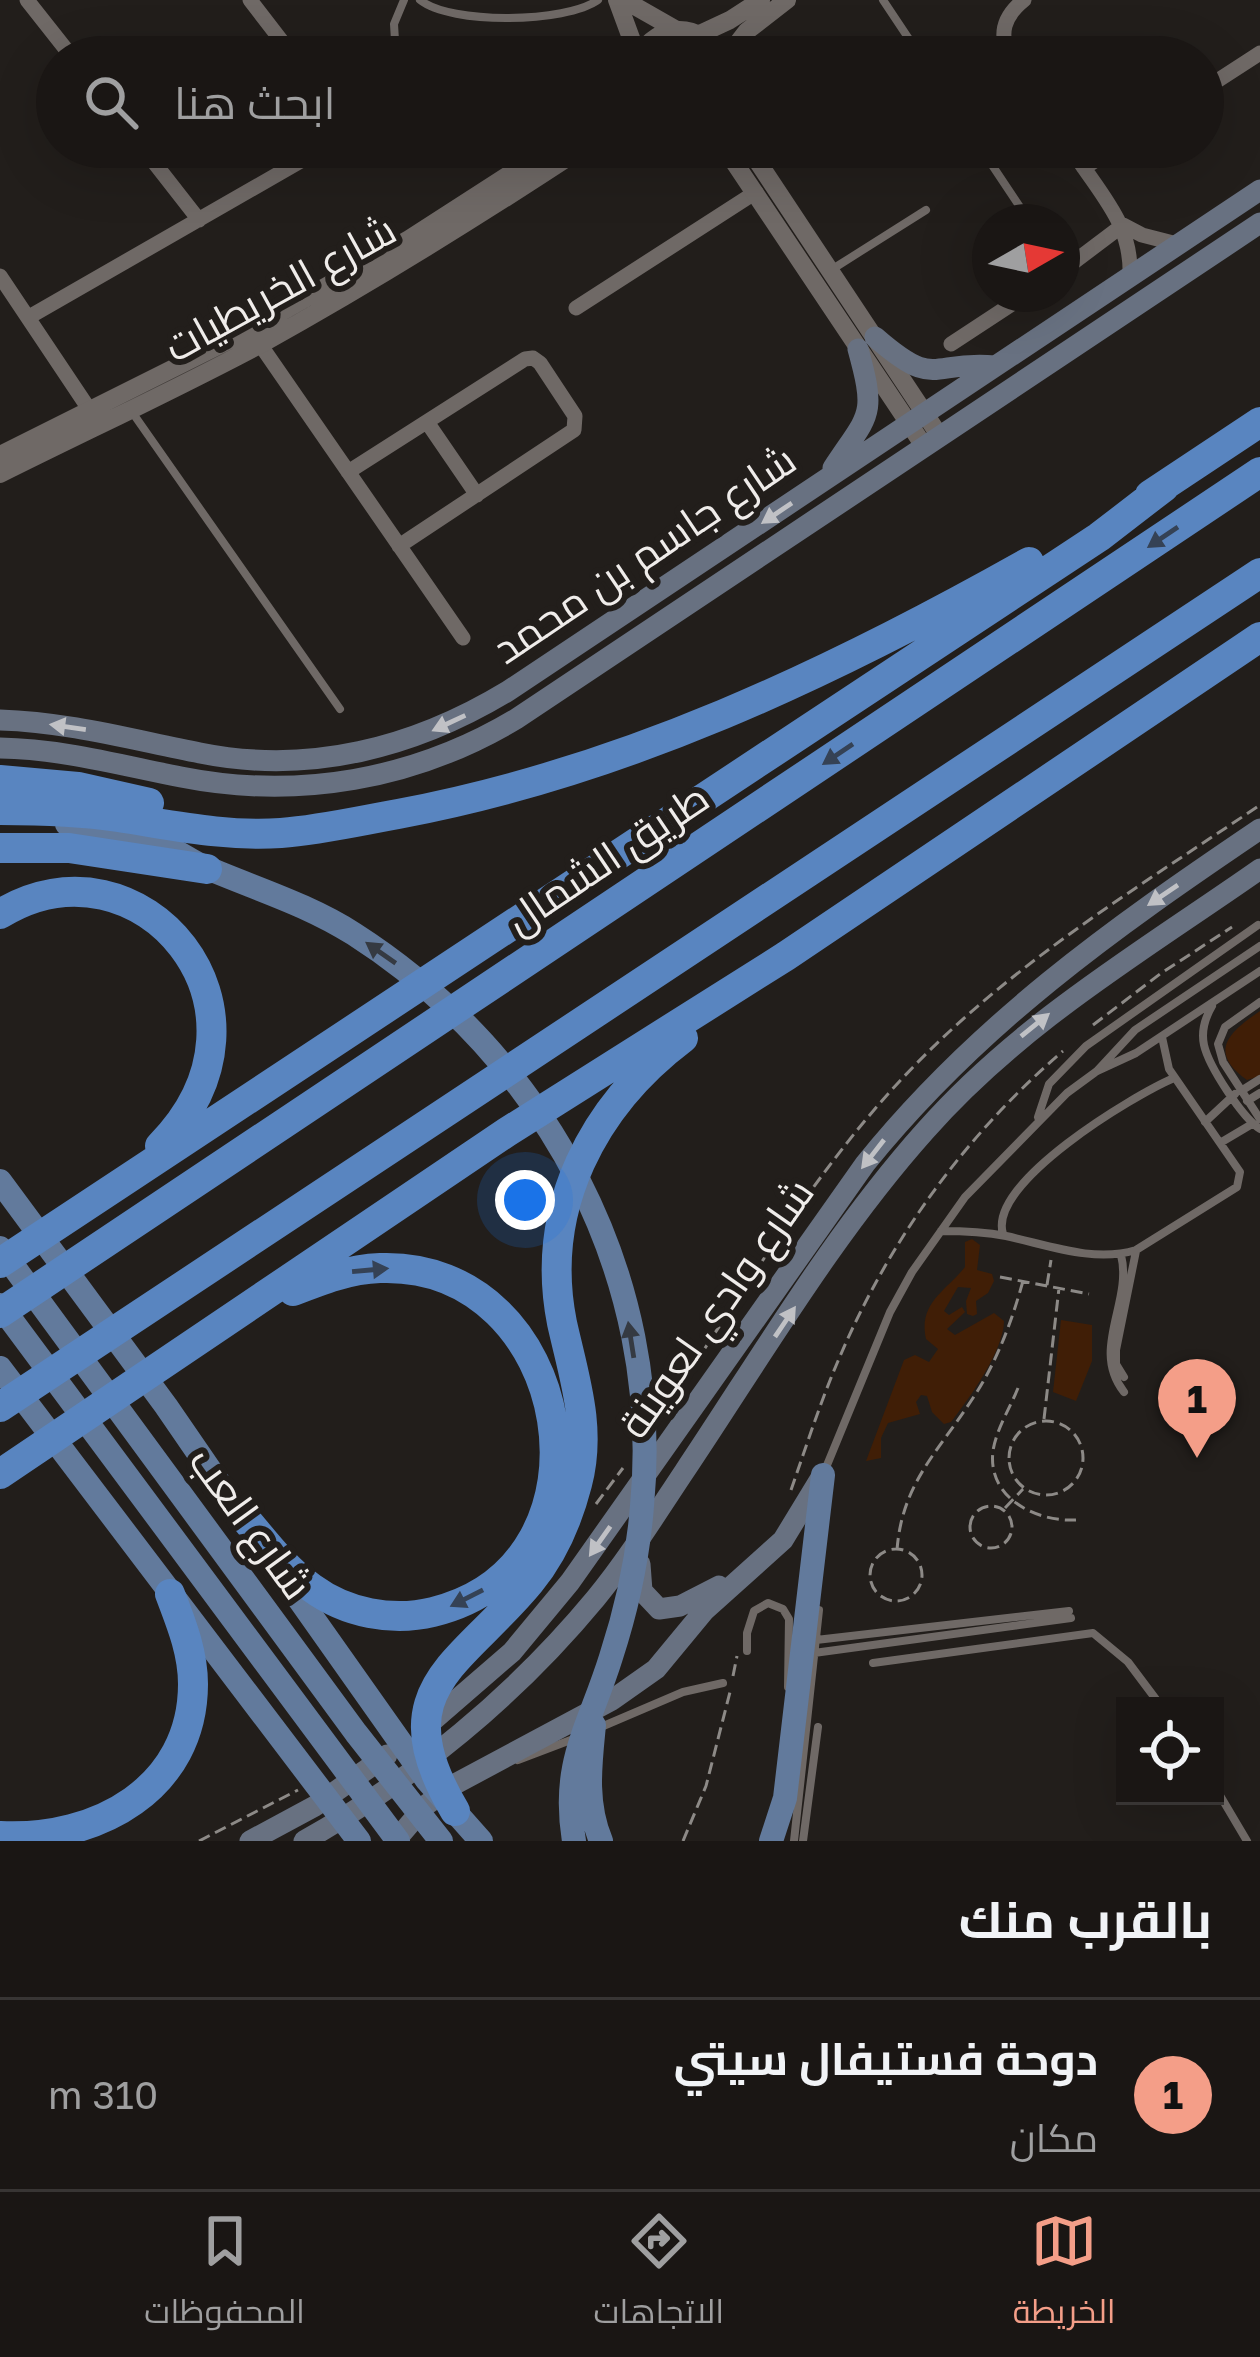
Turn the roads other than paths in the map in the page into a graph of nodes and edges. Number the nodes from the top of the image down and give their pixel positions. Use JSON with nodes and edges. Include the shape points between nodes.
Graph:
{"nodes":[{"id":1,"x":27,"y":0,"type":"edge"},
{"id":2,"x":250,"y":0,"type":"edge"},
{"id":3,"x":404,"y":0,"type":"edge"},
{"id":4,"x":420,"y":0,"type":"edge"},
{"id":5,"x":598,"y":0,"type":"edge"},
{"id":6,"x":621,"y":0,"type":"edge"},
{"id":7,"x":761,"y":0,"type":"edge"},
{"id":8,"x":788,"y":0,"type":"edge"},
{"id":9,"x":883,"y":0,"type":"edge"},
{"id":10,"x":1024,"y":0,"type":"edge"},
{"id":11,"x":675,"y":29,"type":"junction"},
{"id":12,"x":700,"y":34,"type":"joint"},
{"id":13,"x":55,"y":36,"type":"edge"},
{"id":14,"x":278,"y":36,"type":"edge"},
{"id":15,"x":395,"y":36,"type":"edge"},
{"id":16,"x":632,"y":36,"type":"edge"},
{"id":17,"x":657,"y":36,"type":"edge"},
{"id":18,"x":743,"y":36,"type":"edge"},
{"id":19,"x":907,"y":36,"type":"edge"},
{"id":20,"x":1004,"y":36,"type":"edge"},
{"id":21,"x":1260,"y":53,"type":"edge"},
{"id":22,"x":1224,"y":76,"type":"edge"},
{"id":23,"x":158,"y":168,"type":"edge"},
{"id":24,"x":289,"y":168,"type":"edge"},
{"id":25,"x":519,"y":168,"type":"edge"},
{"id":26,"x":739,"y":168,"type":"edge"},
{"id":27,"x":762,"y":168,"type":"edge"},
{"id":28,"x":994,"y":168,"type":"edge"},
{"id":29,"x":1085,"y":168,"type":"edge"},
{"id":30,"x":1260,"y":190,"type":"edge"},
{"id":31,"x":756,"y":192,"type":"junction"},
{"id":32,"x":1018,"y":204,"type":"edge"},
{"id":33,"x":926,"y":210,"type":"dead end"},
{"id":34,"x":199,"y":220,"type":"junction"},
{"id":35,"x":1260,"y":223,"type":"edge"},
{"id":36,"x":1123,"y":225,"type":"junction"},
{"id":37,"x":1177,"y":244,"type":"junction"},
{"id":38,"x":1080,"y":257,"type":"edge"},
{"id":39,"x":830,"y":271,"type":"junction"},
{"id":40,"x":0,"y":276,"type":"edge"},
{"id":41,"x":1130,"y":277,"type":"junction"},
{"id":42,"x":576,"y":308,"type":"dead end"},
{"id":43,"x":1000,"y":312,"type":"edge"},
{"id":44,"x":29,"y":317,"type":"junction"},
{"id":45,"x":255,"y":337,"type":"junction"},
{"id":46,"x":867,"y":343,"type":"junction"},
{"id":47,"x":951,"y":344,"type":"dead end"},
{"id":48,"x":996,"y":366,"type":"junction"},
{"id":49,"x":130,"y":411,"type":"junction"},
{"id":50,"x":95,"y":419,"type":"junction"},
{"id":51,"x":917,"y":419,"type":"junction"},
{"id":52,"x":428,"y":422,"type":"junction"},
{"id":53,"x":1260,"y":422,"type":"edge"},
{"id":54,"x":931,"y":440,"type":"junction"},
{"id":55,"x":0,"y":454,"type":"edge"},
{"id":56,"x":348,"y":472,"type":"junction"},
{"id":57,"x":1260,"y":472,"type":"edge"},
{"id":58,"x":0,"y":474,"type":"edge"},
{"id":59,"x":826,"y":480,"type":"junction"},
{"id":60,"x":1163,"y":487,"type":"junction"},
{"id":61,"x":477,"y":495,"type":"junction"},
{"id":62,"x":399,"y":546,"type":"junction"},
{"id":63,"x":1260,"y":573,"type":"edge"},
{"id":64,"x":463,"y":638,"type":"dead end"},
{"id":65,"x":1260,"y":638,"type":"edge"},
{"id":66,"x":340,"y":709,"type":"dead end"},
{"id":67,"x":0,"y":720,"type":"edge"},
{"id":68,"x":0,"y":748,"type":"edge"},
{"id":69,"x":0,"y":780,"type":"edge"},
{"id":70,"x":0,"y":810,"type":"edge"},
{"id":71,"x":376,"y":818,"type":"junction"},
{"id":72,"x":0,"y":823,"type":"edge"},
{"id":73,"x":1260,"y":830,"type":"edge"},
{"id":74,"x":0,"y":848,"type":"edge"},
{"id":75,"x":1260,"y":869,"type":"edge"},
{"id":76,"x":213,"y":870,"type":"junction"},
{"id":77,"x":0,"y":914,"type":"edge"},
{"id":78,"x":1258,"y":925,"type":"edge"},
{"id":79,"x":1260,"y":946,"type":"edge"},
{"id":80,"x":787,"y":956,"type":"junction"},
{"id":81,"x":1260,"y":971,"type":"edge"},
{"id":82,"x":1217,"y":1000,"type":"junction"},
{"id":83,"x":1260,"y":1002,"type":"edge"},
{"id":84,"x":1162,"y":1035,"type":"junction"},
{"id":85,"x":1097,"y":1071,"type":"junction"},
{"id":86,"x":1174,"y":1078,"type":"junction"},
{"id":87,"x":1260,"y":1079,"type":"edge"},
{"id":88,"x":1238,"y":1092,"type":"junction"},
{"id":89,"x":1260,"y":1093,"type":"edge"},
{"id":90,"x":1247,"y":1101,"type":"junction"},
{"id":91,"x":1037,"y":1120,"type":"junction"},
{"id":92,"x":1205,"y":1122,"type":"junction"},
{"id":93,"x":1257,"y":1124,"type":"edge"},
{"id":94,"x":1220,"y":1143,"type":"junction"},
{"id":95,"x":117,"y":1187,"type":"junction"},
{"id":96,"x":6,"y":1189,"type":"edge"},
{"id":97,"x":940,"y":1231,"type":"junction"},
{"id":98,"x":1004,"y":1236,"type":"junction"},
{"id":99,"x":0,"y":1248,"type":"edge"},
{"id":100,"x":1136,"y":1250,"type":"junction"},
{"id":101,"x":1121,"y":1255,"type":"junction"},
{"id":102,"x":0,"y":1263,"type":"edge"},
{"id":103,"x":0,"y":1309,"type":"edge"},
{"id":104,"x":222,"y":1324,"type":"junction"},
{"id":105,"x":0,"y":1368,"type":"edge"},
{"id":106,"x":1124,"y":1377,"type":"dead end"},
{"id":107,"x":1124,"y":1392,"type":"dead end"},
{"id":108,"x":0,"y":1407,"type":"edge"},
{"id":109,"x":0,"y":1474,"type":"edge"},
{"id":110,"x":823,"y":1475,"type":"junction"},
{"id":111,"x":237,"y":1509,"type":"junction"},
{"id":112,"x":649,"y":1524,"type":"junction"},
{"id":113,"x":746,"y":1571,"type":"junction"},
{"id":114,"x":170,"y":1594,"type":"junction"},
{"id":115,"x":816,"y":1640,"type":"junction"},
{"id":116,"x":743,"y":1647,"type":"road end"},
{"id":117,"x":814,"y":1653,"type":"junction"},
{"id":118,"x":873,"y":1663,"type":"dead end"},
{"id":119,"x":723,"y":1683,"type":"dead end"},
{"id":120,"x":1154,"y":1697,"type":"edge"},
{"id":121,"x":797,"y":1710,"type":"junction"},
{"id":122,"x":818,"y":1727,"type":"dead end"},
{"id":123,"x":489,"y":1765,"type":"junction"},
{"id":124,"x":579,"y":1783,"type":"junction"},
{"id":125,"x":1224,"y":1802,"type":"edge"},
{"id":126,"x":455,"y":1811,"type":"junction"},
{"id":127,"x":0,"y":1837,"type":"edge"},
{"id":128,"x":250,"y":1841,"type":"edge"},
{"id":129,"x":304,"y":1841,"type":"edge"},
{"id":130,"x":355,"y":1841,"type":"edge"},
{"id":131,"x":397,"y":1841,"type":"edge"},
{"id":132,"x":441,"y":1841,"type":"edge"},
{"id":133,"x":481,"y":1841,"type":"edge"},
{"id":134,"x":574,"y":1841,"type":"edge"},
{"id":135,"x":601,"y":1841,"type":"edge"},
{"id":136,"x":771,"y":1841,"type":"edge"},
{"id":137,"x":794,"y":1841,"type":"edge"},
{"id":138,"x":803,"y":1841,"type":"edge"},
{"id":139,"x":1247,"y":1841,"type":"edge"}],
"edges":[{"from":1,"to":13,"type":"street"},
{"from":2,"to":14,"type":"street"},
{"from":3,"to":15,"type":"lane"},
{"from":4,"to":5,"type":"lane","via":[[467,17],[569,13]]},
{"from":6,"to":11,"type":"street"},
{"from":6,"to":16,"type":"street"},
{"from":7,"to":12,"type":"street"},
{"from":8,"to":18,"type":"street"},
{"from":9,"to":19,"type":"lane"},
{"from":10,"to":20,"type":"street","via":[[1005,22]]},
{"from":11,"to":12,"type":"street"},
{"from":11,"to":17,"type":"street"},
{"from":21,"to":22,"type":"street"},
{"from":23,"to":34,"type":"street"},
{"from":24,"to":34,"type":"street"},
{"from":25,"to":45,"type":"street","name":"شارع الخريطيات"},
{"from":26,"to":31,"type":"street"},
{"from":27,"to":39,"type":"street"},
{"from":28,"to":32,"type":"lane"},
{"from":29,"to":36,"type":"street"},
{"from":30,"to":37,"type":"main road","name":"شارع جاسم بن محمد"},
{"from":31,"to":42,"type":"street"},
{"from":31,"to":46,"type":"street"},
{"from":33,"to":39,"type":"lane"},
{"from":34,"to":44,"type":"street"},
{"from":35,"to":54,"type":"main road","name":"شارع جاسم بن محمد"},
{"from":36,"to":37,"type":"street"},
{"from":36,"to":38,"type":"street"},
{"from":36,"to":41,"type":"street"},
{"from":37,"to":41,"type":"main road","name":"شارع جاسم بن محمد"},
{"from":39,"to":46,"type":"street"},
{"from":40,"to":44,"type":"street"},
{"from":41,"to":48,"type":"main road","name":"شارع جاسم بن محمد"},
{"from":43,"to":47,"type":"street"},
{"from":44,"to":50,"type":"street"},
{"from":45,"to":49,"type":"street","name":"شارع الخريطيات"},
{"from":45,"to":50,"type":"street","name":"شارع الخريطيات"},
{"from":45,"to":56,"type":"street"},
{"from":46,"to":48,"type":"main road","via":[[921,369]]},
{"from":46,"to":51,"type":"street"},
{"from":46,"to":59,"type":"main road","via":[[868,414]]},
{"from":48,"to":51,"type":"main road","name":"شارع جاسم بن محمد"},
{"from":49,"to":50,"type":"street","name":"شارع الخريطيات"},
{"from":49,"to":66,"type":"lane"},
{"from":50,"to":55,"type":"street","name":"شارع الخريطيات"},
{"from":50,"to":58,"type":"street","name":"شارع الخريطيات"},
{"from":51,"to":54,"type":"street"},
{"from":51,"to":59,"type":"main road","name":"شارع جاسم بن محمد"},
{"from":52,"to":56,"type":"street"},
{"from":52,"to":61,"type":"street"},
{"from":52,"to":61,"type":"street","via":[[525,359],[540,363],[576,428]]},
{"from":53,"to":60,"type":"highway"},
{"from":54,"to":68,"type":"main road","name":"شارع جاسم بن محمد","via":[[516,719],[440,757],[349,782],[281,788]]},
{"from":56,"to":62,"type":"street"},
{"from":57,"to":103,"type":"highway","name":"طريق الشمال","one_way":true},
{"from":59,"to":67,"type":"main road","name":"شارع جاسم بن محمد","one_way":true,"via":[[508,691],[398,742],[268,762]]},
{"from":60,"to":71,"type":"highway","via":[[910,628],[701,723],[552,778]]},
{"from":60,"to":95,"type":"highway","via":[[1100,537]]},
{"from":61,"to":62,"type":"street"},
{"from":62,"to":64,"type":"street"},
{"from":63,"to":108,"type":"highway"},
{"from":65,"to":80,"type":"highway"},
{"from":69,"to":71,"type":"highway","via":[[237,816]]},
{"from":70,"to":71,"type":"highway","via":[[250,834]]},
{"from":72,"to":76,"type":"main road","via":[[132,836]]},
{"from":73,"to":128,"type":"main road","name":"شارع وادي لعوينة","one_way":true,"via":[[1121,922],[943,1074],[865,1164],[581,1568],[512,1652],[421,1731]]},
{"from":74,"to":76,"type":"highway","via":[[106,852]]},
{"from":112,"to":75,"type":"main road","name":"شارع وادي لعوينة","one_way":true,"via":[[823,1266],[927,1129],[1041,1021]]},
{"from":124,"to":76,"type":"main road","one_way":true,"via":[[574,1754],[634,1570],[643,1502],[630,1328],[593,1205],[525,1091],[441,999],[352,932]]},
{"from":77,"to":95,"type":"highway","via":[[40,897],[102,897],[150,917],[200,970],[213,1020],[203,1086],[174,1132]]},
{"from":78,"to":91,"type":"lane","via":[[1086,1046],[1048,1084]]},
{"from":79,"to":85,"type":"lane","via":[[1135,1030]]},
{"from":80,"to":104,"type":"highway"},
{"from":80,"to":126,"type":"highway","via":[[625,1090],[573,1174],[556,1262],[582,1408],[578,1483],[544,1562],[436,1687],[426,1738]]},
{"from":81,"to":82,"type":"lane"},
{"from":82,"to":84,"type":"lane"},
{"from":82,"to":88,"type":"lane","via":[[1204,1043]]},
{"from":83,"to":88,"type":"lane","via":[[1219,1037]]},
{"from":84,"to":85,"type":"lane"},
{"from":84,"to":86,"type":"lane"},
{"from":85,"to":91,"type":"lane"},
{"from":86,"to":92,"type":"lane"},
{"from":86,"to":98,"type":"lane","via":[[1063,1146],[1009,1204],[1000,1220]]},
{"from":87,"to":88,"type":"lane"},
{"from":88,"to":90,"type":"lane"},
{"from":88,"to":92,"type":"lane"},
{"from":88,"to":93,"type":"lane"},
{"from":89,"to":90,"type":"lane"},
{"from":90,"to":93,"type":"lane"},
{"from":91,"to":97,"type":"lane"},
{"from":92,"to":94,"type":"lane"},
{"from":93,"to":94,"type":"lane"},
{"from":94,"to":100,"type":"lane","via":[[1239,1184]]},
{"from":95,"to":102,"type":"highway"},
{"from":96,"to":111,"type":"main road"},
{"from":97,"to":98,"type":"lane"},
{"from":97,"to":110,"type":"lane","via":[[890,1312]]},
{"from":98,"to":101,"type":"lane"},
{"from":99,"to":132,"type":"main road","name":"شارع العب"},
{"from":100,"to":101,"type":"lane"},
{"from":100,"to":106,"type":"lane","via":[[1115,1359]]},
{"from":101,"to":107,"type":"lane","via":[[1124,1282],[1108,1361]]},
{"from":103,"to":131,"type":"main road","name":"شارع العب"},
{"from":104,"to":109,"type":"highway"},
{"from":104,"to":111,"type":"highway","one_way":true,"via":[[344,1273],[424,1274],[481,1300],[507,1325],[540,1372],[556,1426],[550,1493],[529,1544],[492,1585],[443,1610],[380,1615],[326,1598]]},
{"from":105,"to":114,"type":"main road"},
{"from":110,"to":113,"type":"main road","via":[[783,1540]]},
{"from":110,"to":115,"type":"lane","via":[[828,1522]]},
{"from":110,"to":121,"type":"main road"},
{"from":111,"to":126,"type":"main road"},
{"from":112,"to":113,"type":"main road","via":[[640,1583],[658,1609]]},
{"from":112,"to":129,"type":"main road","name":"شارع وادي لعوينة","via":[[596,1598],[489,1708],[384,1792]]},
{"from":113,"to":123,"type":"main road","via":[[630,1690]]},
{"from":114,"to":127,"type":"highway","via":[[190,1654],[193,1699],[160,1781],[97,1828],[50,1839]]},
{"from":114,"to":130,"type":"main road"},
{"from":115,"to":117,"type":"lane"},
{"from":115,"to":117,"type":"lane","via":[[1070,1615]]},
{"from":116,"to":121,"type":"lane","via":[[754,1612],[768,1603],[783,1609],[786,1677]]},
{"from":117,"to":137,"type":"lane"},
{"from":118,"to":120,"type":"lane","via":[[1093,1634]]},
{"from":119,"to":123,"type":"lane"},
{"from":121,"to":136,"type":"main road"},
{"from":122,"to":138,"type":"lane"},
{"from":123,"to":131,"type":"main road","via":[[426,1805]]},
{"from":124,"to":134,"type":"main road"},
{"from":124,"to":135,"type":"main road"},
{"from":125,"to":139,"type":"lane"},
{"from":126,"to":133,"type":"main road"}]}
